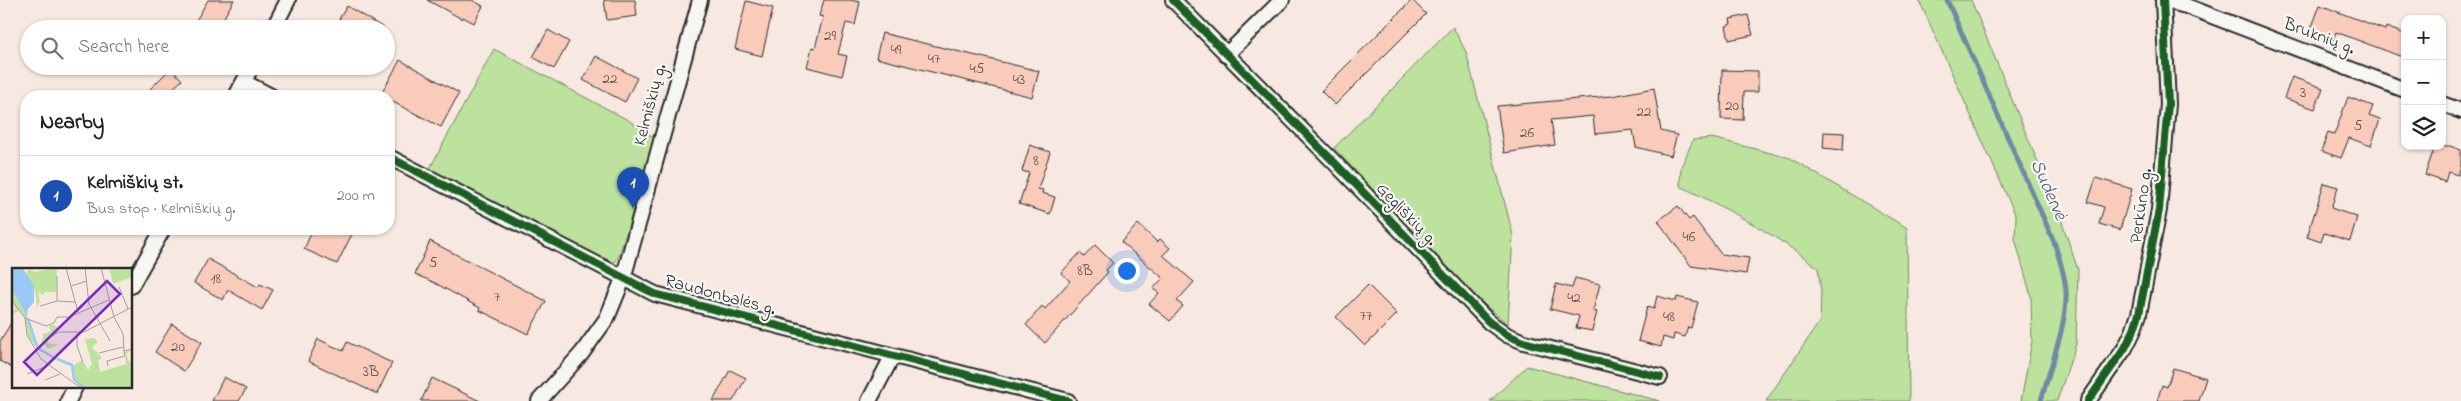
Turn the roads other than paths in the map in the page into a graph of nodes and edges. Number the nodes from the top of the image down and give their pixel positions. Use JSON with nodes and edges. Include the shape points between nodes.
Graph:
{"nodes":[{"id":1,"x":288,"y":0,"type":"edge"},
{"id":2,"x":700,"y":0,"type":"edge"},
{"id":3,"x":1172,"y":0,"type":"edge"},
{"id":4,"x":1282,"y":0,"type":"edge"},
{"id":5,"x":2163,"y":0,"type":"edge"},
{"id":6,"x":278,"y":20,"type":"edge"},
{"id":7,"x":1226,"y":55,"type":"junction"},
{"id":8,"x":248,"y":75,"type":"edge"},
{"id":9,"x":244,"y":82,"type":"junction"},
{"id":10,"x":2401,"y":88,"type":"edge"},
{"id":11,"x":239,"y":90,"type":"edge"},
{"id":12,"x":259,"y":90,"type":"edge"},
{"id":13,"x":2445,"y":105,"type":"edge"},
{"id":14,"x":2461,"y":111,"type":"edge"},
{"id":15,"x":395,"y":161,"type":"edge"},
{"id":16,"x":160,"y":235,"type":"edge"},
{"id":17,"x":623,"y":279,"type":"junction"},
{"id":18,"x":132,"y":284,"type":"edge"},
{"id":19,"x":892,"y":357,"type":"junction"},
{"id":20,"x":1660,"y":378,"type":"dead end"},
{"id":21,"x":74,"y":388,"type":"edge"},
{"id":22,"x":68,"y":401,"type":"edge"},
{"id":23,"x":539,"y":401,"type":"edge"},
{"id":24,"x":870,"y":401,"type":"edge"},
{"id":25,"x":1068,"y":401,"type":"edge"},
{"id":26,"x":2088,"y":401,"type":"edge"}],
"edges":[{"from":1,"to":6,"type":"street"},
{"from":2,"to":17,"type":"street","name":"Kelmiškių g."},
{"from":3,"to":7,"type":"street","name":"Gegliškių g."},
{"from":4,"to":7,"type":"street"},
{"from":5,"to":10,"type":"street","name":"Bruknių g."},
{"from":5,"to":26,"type":"street","name":"Perkūno g.","via":[[2168,104],[2159,210],[2133,332]]},
{"from":7,"to":20,"type":"street","name":"Gegliškių g.","via":[[1489,322],[1524,342]]},
{"from":8,"to":9,"type":"street"},
{"from":9,"to":11,"type":"street"},
{"from":9,"to":12,"type":"street"},
{"from":13,"to":14,"type":"street"},
{"from":15,"to":17,"type":"street","name":"Raudonbalės g."},
{"from":16,"to":18,"type":"street"},
{"from":17,"to":19,"type":"street","name":"Raudonbalės g.","via":[[655,294]]},
{"from":17,"to":23,"type":"street","name":"Kelmiškių g.","via":[[607,318],[582,353]]},
{"from":19,"to":24,"type":"street"},
{"from":19,"to":25,"type":"street","name":"Raudonbalės g."},
{"from":21,"to":22,"type":"street"}]}
